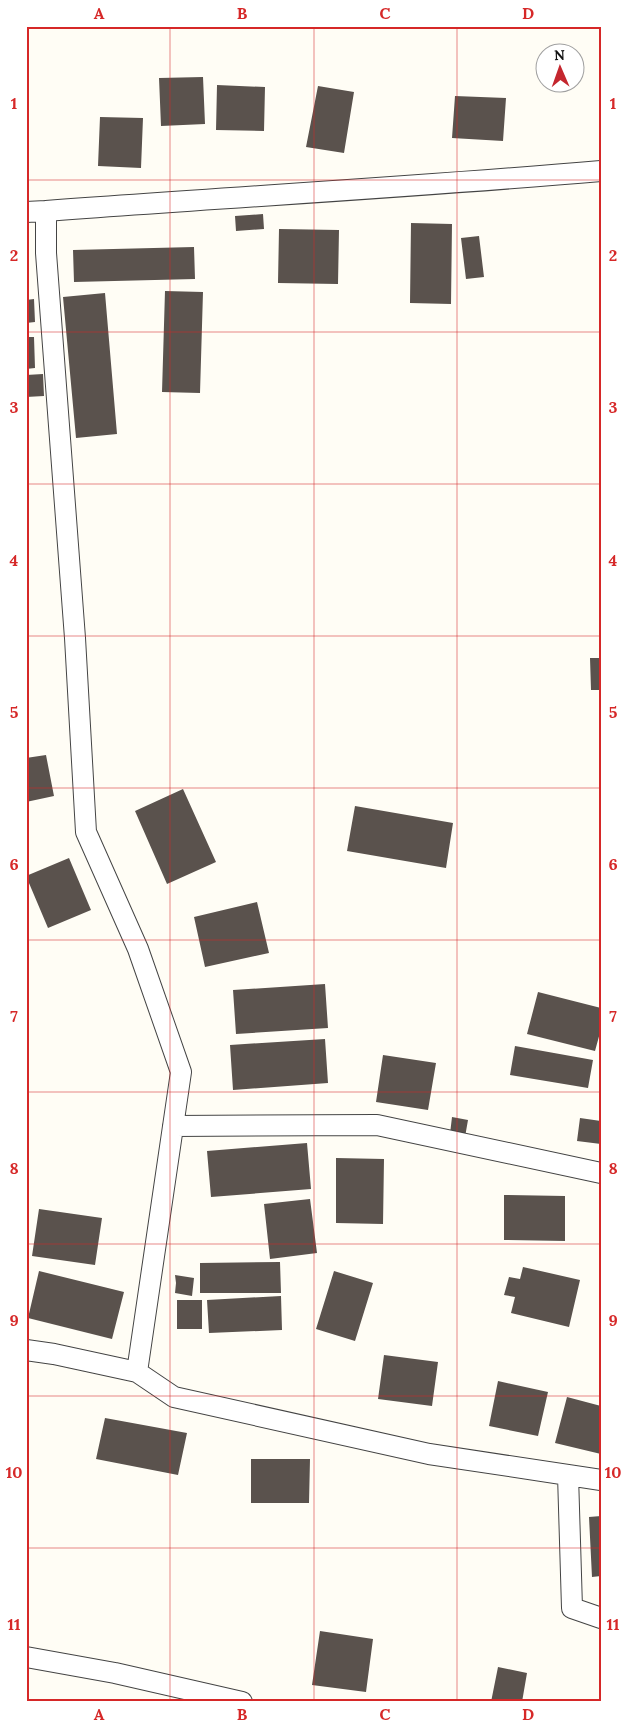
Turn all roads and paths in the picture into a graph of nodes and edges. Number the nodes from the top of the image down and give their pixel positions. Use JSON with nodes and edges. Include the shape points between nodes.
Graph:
{"nodes":[{"id":1,"x":601,"y":171,"type":"edge"},
{"id":2,"x":46,"y":211,"type":"junction"},
{"id":3,"x":26,"y":212,"type":"edge"},
{"id":4,"x":173,"y":1126,"type":"junction"},
{"id":5,"x":601,"y":1173,"type":"edge"},
{"id":6,"x":26,"y":1350,"type":"edge"},
{"id":7,"x":137,"y":1372,"type":"junction"},
{"id":8,"x":568,"y":1475,"type":"junction"},
{"id":9,"x":601,"y":1480,"type":"edge"},
{"id":10,"x":601,"y":1618,"type":"edge"},
{"id":11,"x":26,"y":1657,"type":"edge"},
{"id":12,"x":242,"y":1702,"type":"edge"}],
"edges":[{"from":1,"to":2,"type":"street"},
{"from":2,"to":3,"type":"street"},
{"from":2,"to":4,"type":"street","via":[[46,254],[76,638],[86,832],[138,948],[181,1072]]},
{"from":4,"to":5,"type":"street","via":[[378,1125]]},
{"from":4,"to":7,"type":"street"},
{"from":6,"to":7,"type":"street"},
{"from":7,"to":8,"type":"street","via":[[174,1397],[429,1454]]},
{"from":8,"to":9,"type":"street"},
{"from":8,"to":10,"type":"street","via":[[572,1608]]},
{"from":11,"to":12,"type":"street"}]}
